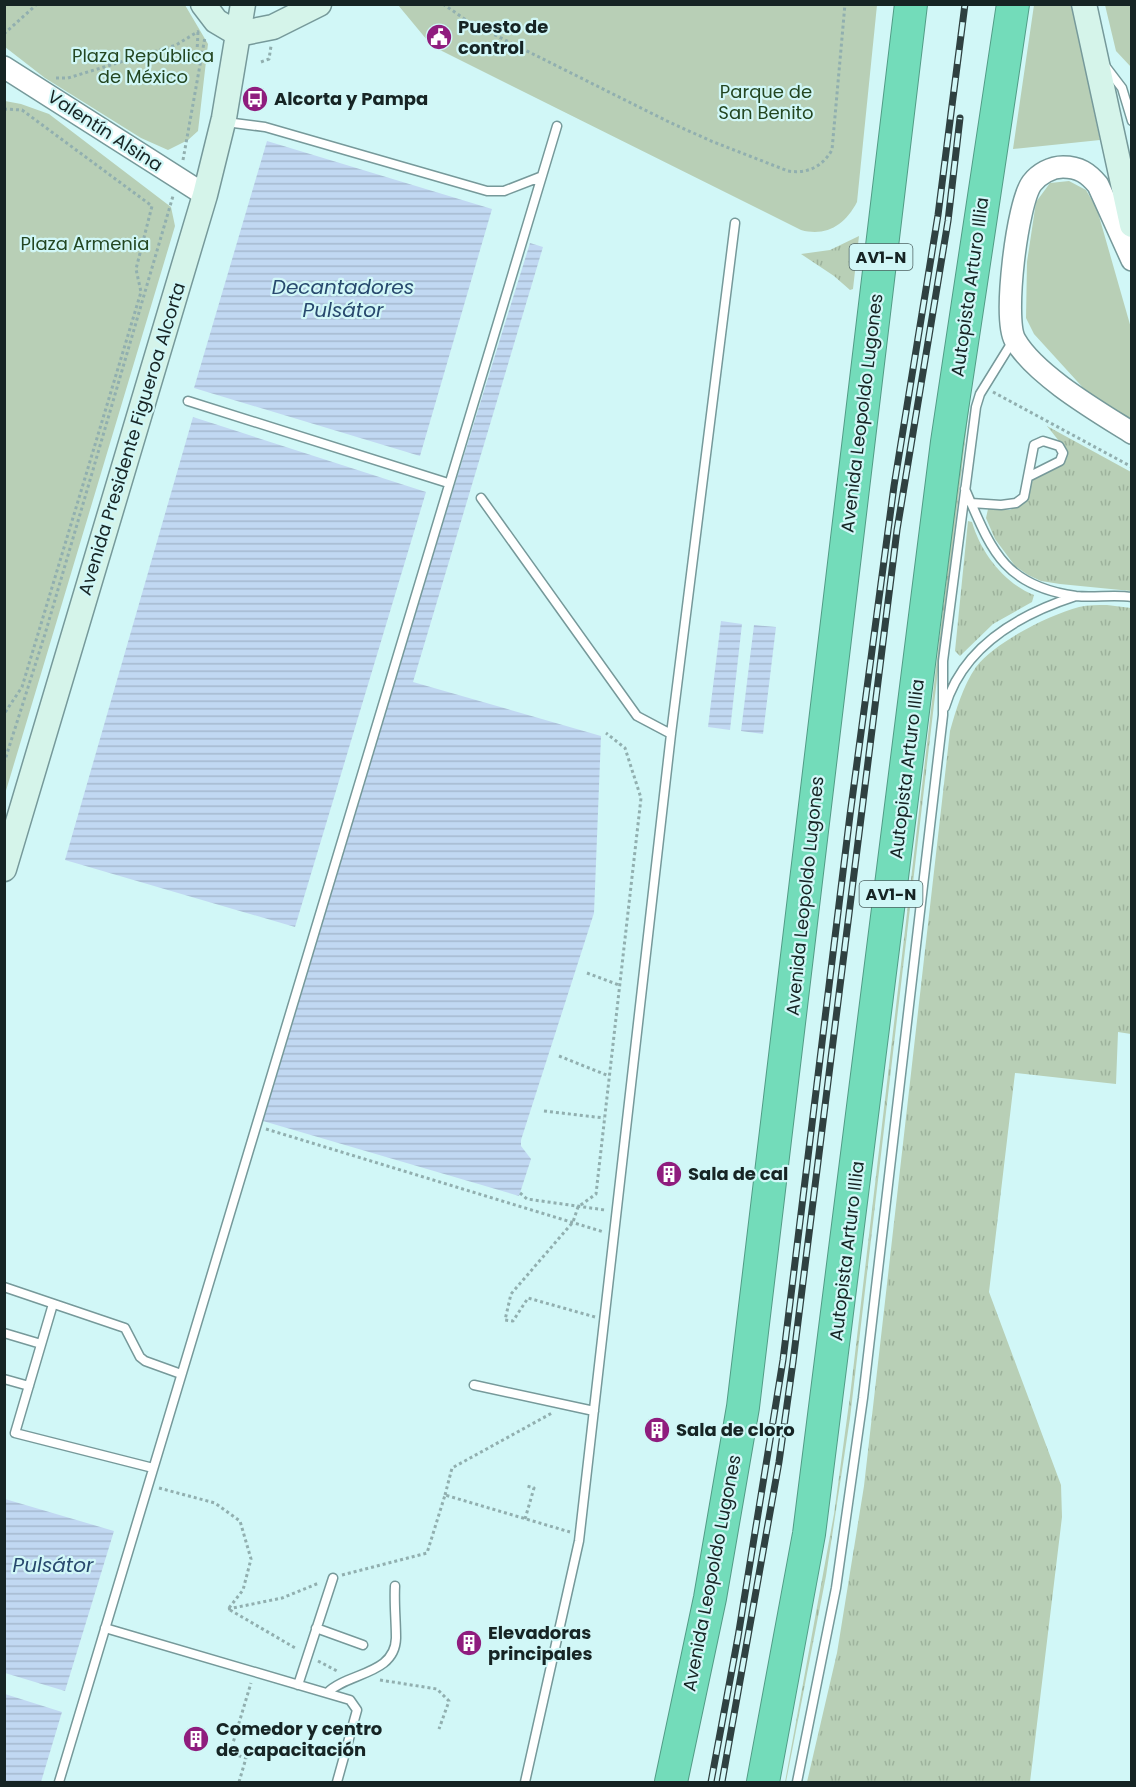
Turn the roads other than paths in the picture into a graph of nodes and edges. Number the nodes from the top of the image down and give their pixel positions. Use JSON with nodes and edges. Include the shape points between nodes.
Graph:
{"nodes":[{"id":1,"x":243,"y":4,"type":"edge"},
{"id":2,"x":319,"y":4,"type":"edge"},
{"id":3,"x":911,"y":4,"type":"edge"},
{"id":4,"x":1013,"y":4,"type":"edge"},
{"id":5,"x":1084,"y":4,"type":"edge"},
{"id":6,"x":203,"y":14,"type":"edge"},
{"id":7,"x":238,"y":34,"type":"junction"},
{"id":8,"x":1096,"y":58,"type":"junction"},
{"id":9,"x":4,"y":67,"type":"edge"},
{"id":10,"x":224,"y":121,"type":"junction"},
{"id":11,"x":1131,"y":121,"type":"edge"},
{"id":12,"x":557,"y":126,"type":"dead end"},
{"id":13,"x":1125,"y":160,"type":"edge"},
{"id":14,"x":540,"y":177,"type":"junction"},
{"id":15,"x":205,"y":195,"type":"junction"},
{"id":16,"x":735,"y":223,"type":"dead end"},
{"id":17,"x":1131,"y":225,"type":"edge"},
{"id":18,"x":1131,"y":260,"type":"edge"},
{"id":19,"x":1014,"y":339,"type":"junction"},
{"id":20,"x":188,"y":401,"type":"dead end"},
{"id":21,"x":1131,"y":433,"type":"edge"},
{"id":22,"x":1028,"y":477,"type":"junction"},
{"id":23,"x":448,"y":483,"type":"junction"},
{"id":24,"x":964,"y":487,"type":"junction"},
{"id":25,"x":481,"y":498,"type":"dead end"},
{"id":26,"x":971,"y":503,"type":"junction"},
{"id":27,"x":1076,"y":596,"type":"junction"},
{"id":28,"x":1131,"y":597,"type":"edge"},
{"id":29,"x":943,"y":715,"type":"junction"},
{"id":30,"x":671,"y":734,"type":"junction"},
{"id":31,"x":4,"y":869,"type":"edge"},
{"id":32,"x":4,"y":1287,"type":"edge"},
{"id":33,"x":52,"y":1304,"type":"junction"},
{"id":34,"x":4,"y":1333,"type":"edge"},
{"id":35,"x":41,"y":1344,"type":"junction"},
{"id":36,"x":181,"y":1374,"type":"junction"},
{"id":37,"x":4,"y":1379,"type":"edge"},
{"id":38,"x":474,"y":1385,"type":"dead end"},
{"id":39,"x":29,"y":1386,"type":"junction"},
{"id":40,"x":594,"y":1411,"type":"junction"},
{"id":41,"x":153,"y":1468,"type":"junction"},
{"id":42,"x":333,"y":1578,"type":"road end"},
{"id":43,"x":395,"y":1586,"type":"dead end"},
{"id":44,"x":105,"y":1628,"type":"junction"},
{"id":45,"x":316,"y":1628,"type":"junction"},
{"id":46,"x":363,"y":1644,"type":"dead end"},
{"id":47,"x":298,"y":1685,"type":"junction"},
{"id":48,"x":327,"y":1694,"type":"junction"},
{"id":49,"x":58,"y":1782,"type":"edge"},
{"id":50,"x":336,"y":1782,"type":"edge"},
{"id":51,"x":525,"y":1782,"type":"edge"},
{"id":52,"x":671,"y":1782,"type":"edge"},
{"id":53,"x":763,"y":1782,"type":"edge"},
{"id":54,"x":797,"y":1782,"type":"edge"}],
"edges":[{"from":1,"to":7,"type":"main road","name":"Avenida Presidente Figueroa Alcorta"},
{"from":2,"to":7,"type":"main road","via":[[273,27]]},
{"from":3,"to":52,"type":"highway","name":"Avenida Leopoldo Lugones","number":"AV1-N","via":[[743,1407],[710,1598]]},
{"from":4,"to":53,"type":"highway","name":"Autopista Arturo Illia","number":"AV1-N","via":[[947,442],[809,1534]]},
{"from":5,"to":8,"type":"main road"},
{"from":6,"to":7,"type":"main road"},
{"from":7,"to":10,"type":"main road","name":"Avenida Presidente Figueroa Alcorta"},
{"from":8,"to":11,"type":"lane","via":[[1118,79]]},
{"from":8,"to":13,"type":"main road"},
{"from":9,"to":15,"type":"street","name":"Valentín Alsina"},
{"from":10,"to":14,"type":"lane","via":[[265,127],[487,191],[504,191]]},
{"from":10,"to":15,"type":"main road","name":"Avenida Presidente Figueroa Alcorta"},
{"from":12,"to":14,"type":"lane"},
{"from":13,"to":17,"type":"main road"},
{"from":14,"to":23,"type":"lane"},
{"from":15,"to":31,"type":"main road","name":"Avenida Presidente Figueroa Alcorta"},
{"from":16,"to":30,"type":"lane"},
{"from":18,"to":19,"type":"street","via":[[1098,185],[1089,175],[1074,167],[1043,172],[1024,198],[1019,221],[1013,261]]},
{"from":19,"to":21,"type":"street","via":[[1038,366],[1079,399]]},
{"from":19,"to":24,"type":"lane","via":[[976,407]]},
{"from":20,"to":23,"type":"lane"},
{"from":22,"to":22,"type":"lane","via":[[1034,445],[1043,441],[1059,446],[1063,453],[1060,460]]},
{"from":22,"to":26,"type":"lane","via":[[1024,498],[1016,503]]},
{"from":23,"to":36,"type":"lane"},
{"from":24,"to":26,"type":"lane"},
{"from":24,"to":29,"type":"lane","via":[[943,661]]},
{"from":25,"to":30,"type":"lane","via":[[637,716]]},
{"from":26,"to":27,"type":"lane","via":[[991,547],[1010,571],[1035,586]]},
{"from":27,"to":28,"type":"lane"},
{"from":27,"to":29,"type":"lane","via":[[1031,613],[983,646],[963,668]]},
{"from":29,"to":54,"type":"lane","via":[[863,1398],[836,1588]]},
{"from":30,"to":40,"type":"lane"},
{"from":32,"to":33,"type":"lane"},
{"from":33,"to":35,"type":"lane"},
{"from":33,"to":36,"type":"lane","via":[[125,1328],[140,1357]]},
{"from":34,"to":35,"type":"lane"},
{"from":35,"to":39,"type":"lane"},
{"from":36,"to":41,"type":"lane"},
{"from":37,"to":39,"type":"lane"},
{"from":38,"to":40,"type":"lane"},
{"from":39,"to":41,"type":"lane","via":[[15,1433]]},
{"from":40,"to":51,"type":"lane","via":[[580,1535]]},
{"from":41,"to":44,"type":"lane"},
{"from":42,"to":45,"type":"lane"},
{"from":43,"to":48,"type":"lane","via":[[396,1639],[392,1655],[377,1668],[342,1680]]},
{"from":44,"to":47,"type":"lane"},
{"from":44,"to":49,"type":"lane"},
{"from":45,"to":46,"type":"lane"},
{"from":45,"to":47,"type":"lane"},
{"from":47,"to":48,"type":"lane"},
{"from":48,"to":50,"type":"lane","via":[[350,1700],[357,1710]]}]}
